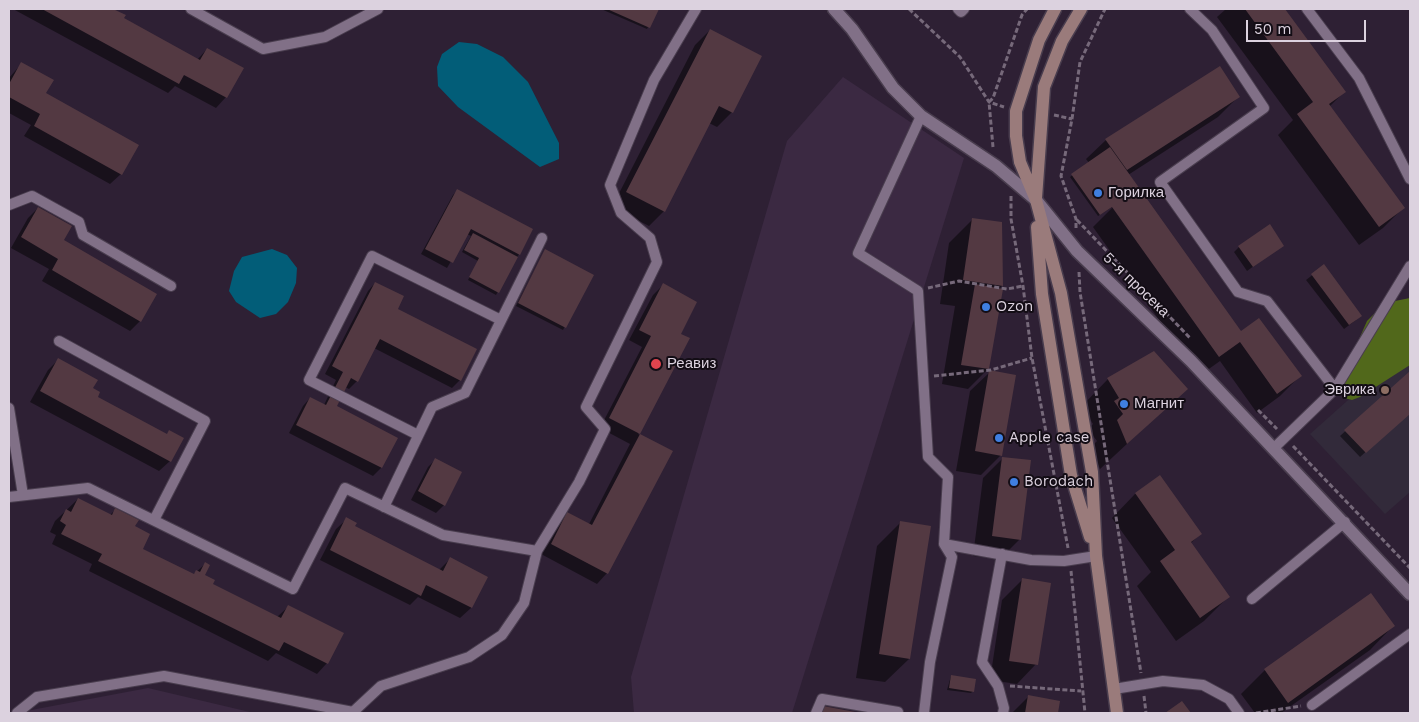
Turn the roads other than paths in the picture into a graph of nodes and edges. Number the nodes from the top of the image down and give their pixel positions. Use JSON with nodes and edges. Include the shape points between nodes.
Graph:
{"nodes":[{"id":1,"x":192,"y":9,"type":"edge"},
{"id":2,"x":378,"y":9,"type":"edge"},
{"id":3,"x":696,"y":9,"type":"edge"},
{"id":4,"x":834,"y":9,"type":"edge"},
{"id":5,"x":958,"y":9,"type":"edge"},
{"id":6,"x":964,"y":9,"type":"edge"},
{"id":7,"x":1055,"y":9,"type":"edge"},
{"id":8,"x":1081,"y":9,"type":"edge"},
{"id":9,"x":1190,"y":9,"type":"edge"},
{"id":10,"x":1308,"y":9,"type":"edge"},
{"id":11,"x":921,"y":116,"type":"junction"},
{"id":12,"x":1410,"y":179,"type":"edge"},
{"id":13,"x":1036,"y":200,"type":"junction"},
{"id":14,"x":9,"y":205,"type":"edge"},
{"id":15,"x":542,"y":238,"type":"dead end"},
{"id":16,"x":1410,"y":266,"type":"edge"},
{"id":17,"x":171,"y":286,"type":"dead end"},
{"id":18,"x":502,"y":320,"type":"junction"},
{"id":19,"x":59,"y":341,"type":"dead end"},
{"id":20,"x":1335,"y":389,"type":"junction"},
{"id":21,"x":9,"y":408,"type":"edge"},
{"id":22,"x":418,"y":435,"type":"junction"},
{"id":23,"x":1274,"y":448,"type":"junction"},
{"id":24,"x":23,"y":495,"type":"junction"},
{"id":25,"x":9,"y":497,"type":"edge"},
{"id":26,"x":384,"y":507,"type":"junction"},
{"id":27,"x":154,"y":520,"type":"junction"},
{"id":28,"x":1345,"y":522,"type":"junction"},
{"id":29,"x":944,"y":544,"type":"junction"},
{"id":30,"x":536,"y":551,"type":"junction"},
{"id":31,"x":1002,"y":554,"type":"junction"},
{"id":32,"x":1096,"y":556,"type":"junction"},
{"id":33,"x":1410,"y":594,"type":"edge"},
{"id":34,"x":1252,"y":599,"type":"dead end"},
{"id":35,"x":1410,"y":634,"type":"edge"},
{"id":36,"x":1114,"y":689,"type":"junction"},
{"id":37,"x":1312,"y":704,"type":"road end"},
{"id":38,"x":898,"y":712,"type":"edge"},
{"id":39,"x":18,"y":713,"type":"edge"},
{"id":40,"x":816,"y":713,"type":"edge"},
{"id":41,"x":924,"y":713,"type":"edge"},
{"id":42,"x":1003,"y":713,"type":"edge"},
{"id":43,"x":1118,"y":713,"type":"edge"},
{"id":44,"x":1239,"y":713,"type":"edge"}],
"edges":[{"from":1,"to":2,"type":"lane","via":[[263,49],[325,37]]},
{"from":3,"to":30,"type":"lane","via":[[654,80],[610,185],[621,213],[650,238],[657,262],[586,407],[605,429],[579,482]]},
{"from":4,"to":11,"type":"street","name":"5-я просека","via":[[893,88]]},
{"from":5,"to":6,"type":"lane","via":[[961,12]]},
{"from":7,"to":13,"type":"main road","via":[[1039,40],[1016,111],[1020,162]]},
{"from":8,"to":13,"type":"main road","via":[[1062,41],[1044,87]]},
{"from":9,"to":20,"type":"lane","via":[[1212,30],[1264,108],[1160,182],[1238,292],[1267,301]]},
{"from":10,"to":12,"type":"lane","via":[[1359,78]]},
{"from":11,"to":13,"type":"street","name":"5-я просека","via":[[996,166]]},
{"from":11,"to":29,"type":"lane","via":[[858,253],[918,291],[928,456],[948,477]]},
{"from":13,"to":23,"type":"street","name":"5-я просека","via":[[1077,251],[1191,361]]},
{"from":13,"to":32,"type":"main road","via":[[1061,293],[1092,472]]},
{"from":13,"to":32,"type":"main road","via":[[1042,294],[1071,475]]},
{"from":14,"to":17,"type":"lane","via":[[32,196],[79,222],[83,235]]},
{"from":15,"to":18,"type":"lane"},
{"from":16,"to":20,"type":"lane"},
{"from":18,"to":22,"type":"lane","via":[[465,393],[432,407]]},
{"from":18,"to":22,"type":"lane","via":[[372,256],[309,380]]},
{"from":19,"to":27,"type":"lane","via":[[205,420]]},
{"from":20,"to":23,"type":"lane"},
{"from":21,"to":24,"type":"lane"},
{"from":22,"to":26,"type":"lane"},
{"from":23,"to":28,"type":"street","name":"5-я просека"},
{"from":24,"to":25,"type":"lane"},
{"from":24,"to":27,"type":"lane","via":[[88,488]]},
{"from":26,"to":27,"type":"lane","via":[[345,488],[293,589]]},
{"from":26,"to":30,"type":"lane","via":[[443,535]]},
{"from":28,"to":33,"type":"street","name":"5-я просека"},
{"from":28,"to":34,"type":"lane"},
{"from":29,"to":31,"type":"lane"},
{"from":29,"to":41,"type":"lane","via":[[952,557],[930,662]]},
{"from":30,"to":39,"type":"lane","via":[[524,603],[502,635],[468,657],[381,686],[353,712],[164,676],[37,698]]},
{"from":31,"to":32,"type":"lane","via":[[1064,562]]},
{"from":31,"to":42,"type":"lane","via":[[982,662],[998,686]]},
{"from":32,"to":36,"type":"main road"},
{"from":35,"to":37,"type":"lane"},
{"from":36,"to":43,"type":"main road"},
{"from":36,"to":44,"type":"lane","via":[[1163,681],[1203,684],[1229,699]]},
{"from":38,"to":40,"type":"lane","via":[[822,699]]}]}
